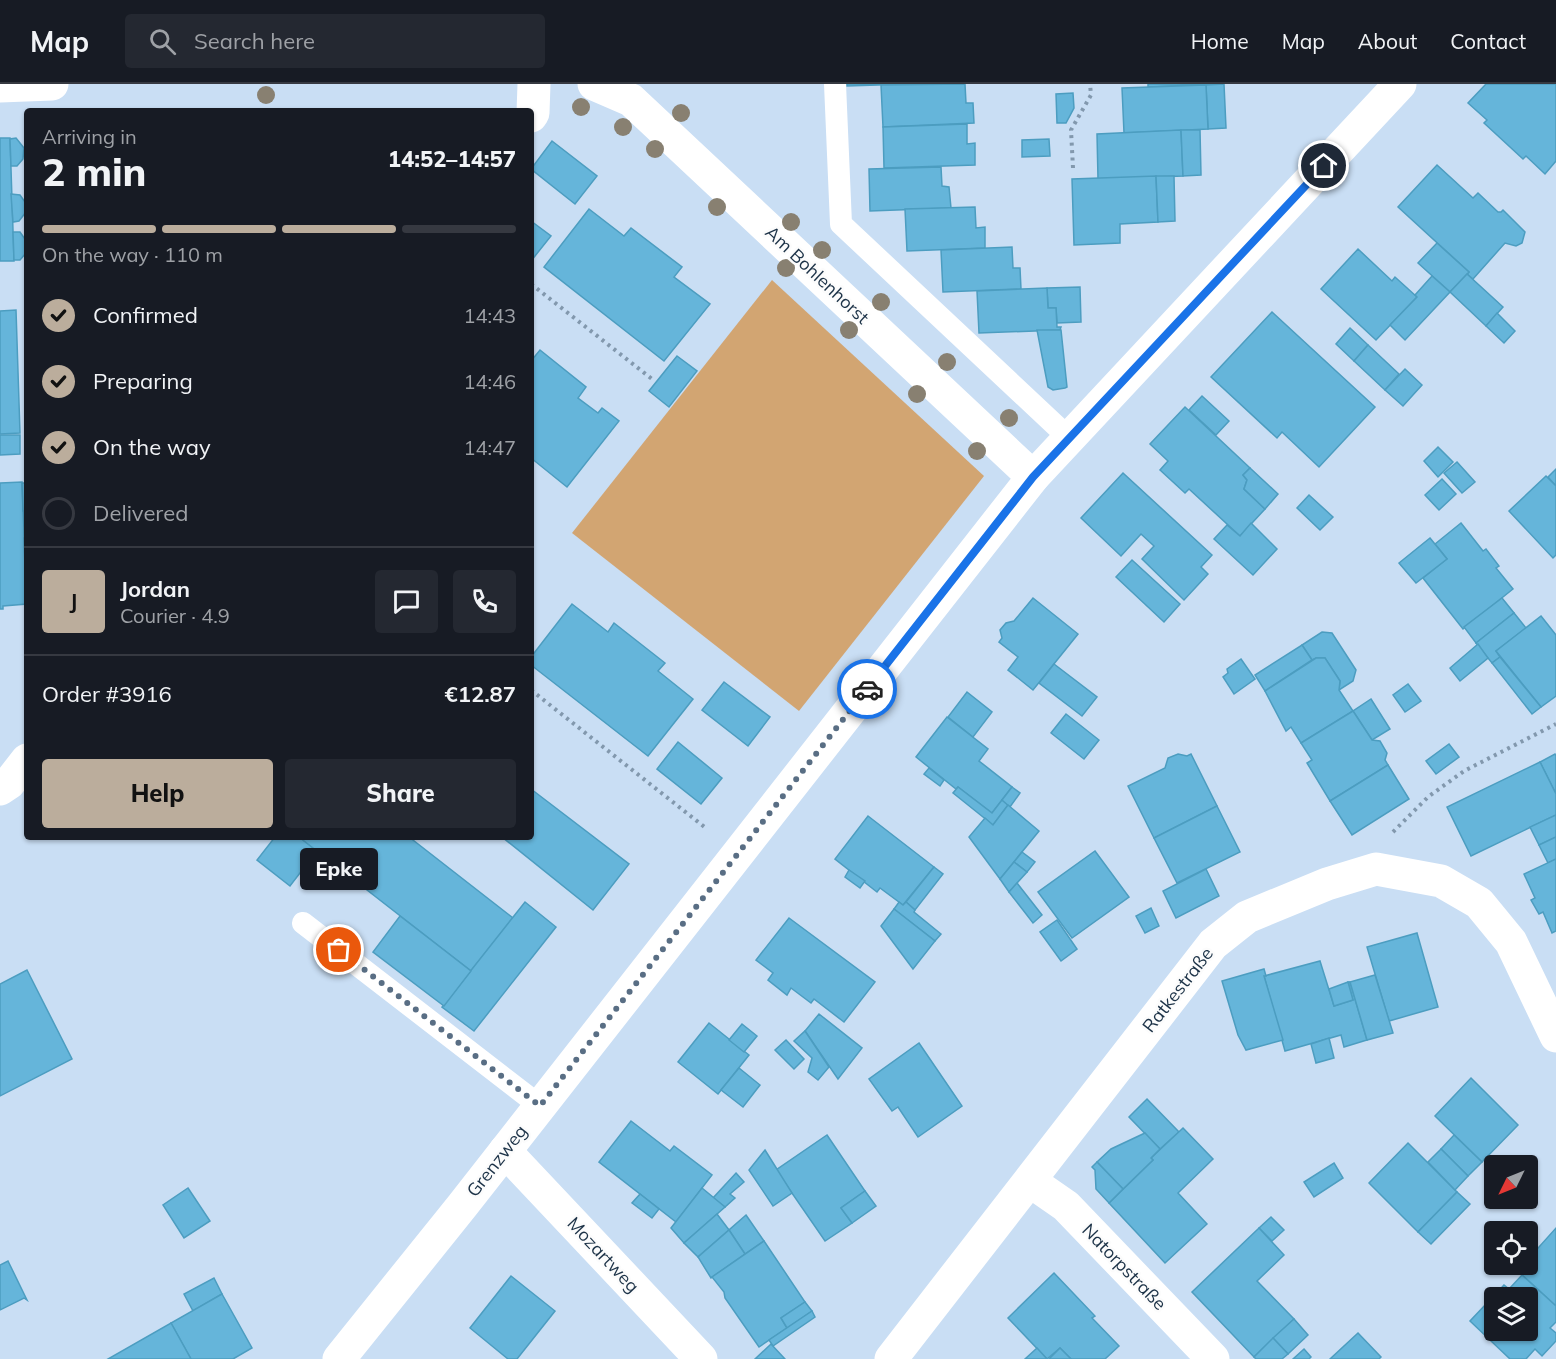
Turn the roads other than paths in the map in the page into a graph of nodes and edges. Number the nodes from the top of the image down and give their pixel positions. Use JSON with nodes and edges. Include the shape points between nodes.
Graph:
{"nodes":[{"id":1,"x":52,"y":84,"type":"edge"},
{"id":2,"x":534,"y":84,"type":"edge"},
{"id":3,"x":594,"y":84,"type":"edge"},
{"id":4,"x":835,"y":84,"type":"edge"},
{"id":5,"x":1400,"y":84,"type":"edge"},
{"id":6,"x":0,"y":86,"type":"edge"},
{"id":7,"x":533,"y":108,"type":"edge"},
{"id":8,"x":1069,"y":438,"type":"junction"},
{"id":9,"x":1033,"y":477,"type":"junction"},
{"id":10,"x":24,"y":764,"type":"edge"},
{"id":11,"x":0,"y":789,"type":"edge"},
{"id":12,"x":303,"y":923,"type":"dead end"},
{"id":13,"x":1556,"y":1036,"type":"edge"},
{"id":14,"x":540,"y":1106,"type":"junction"},
{"id":15,"x":505,"y":1151,"type":"junction"},
{"id":16,"x":1030,"y":1181,"type":"junction"},
{"id":17,"x":339,"y":1359,"type":"edge"},
{"id":18,"x":701,"y":1359,"type":"edge"},
{"id":19,"x":891,"y":1359,"type":"edge"},
{"id":20,"x":1213,"y":1359,"type":"edge"}],
"edges":[{"from":1,"to":6,"type":"street"},
{"from":2,"to":7,"type":"street"},
{"from":3,"to":9,"type":"street","name":"Am Bohlenhorst","via":[[631,100]]},
{"from":4,"to":8,"type":"lane","via":[[841,224]]},
{"from":5,"to":8,"type":"street","name":"Grenzweg"},
{"from":8,"to":9,"type":"street","name":"Grenzweg"},
{"from":9,"to":14,"type":"street","name":"Grenzweg"},
{"from":10,"to":11,"type":"street"},
{"from":12,"to":14,"type":"lane"},
{"from":13,"to":16,"type":"street","name":"Ratkestraße","via":[[1511,942],[1479,903],[1441,881],[1376,869],[1327,884],[1247,917],[1213,944]]},
{"from":14,"to":15,"type":"street","name":"Grenzweg"},
{"from":15,"to":17,"type":"street","name":"Grenzweg"},
{"from":15,"to":18,"type":"street","name":"Mozartweg"},
{"from":16,"to":19,"type":"street","name":"Ratkestraße"},
{"from":16,"to":20,"type":"street","name":"Natorpstraße","via":[[1066,1206]]}]}
